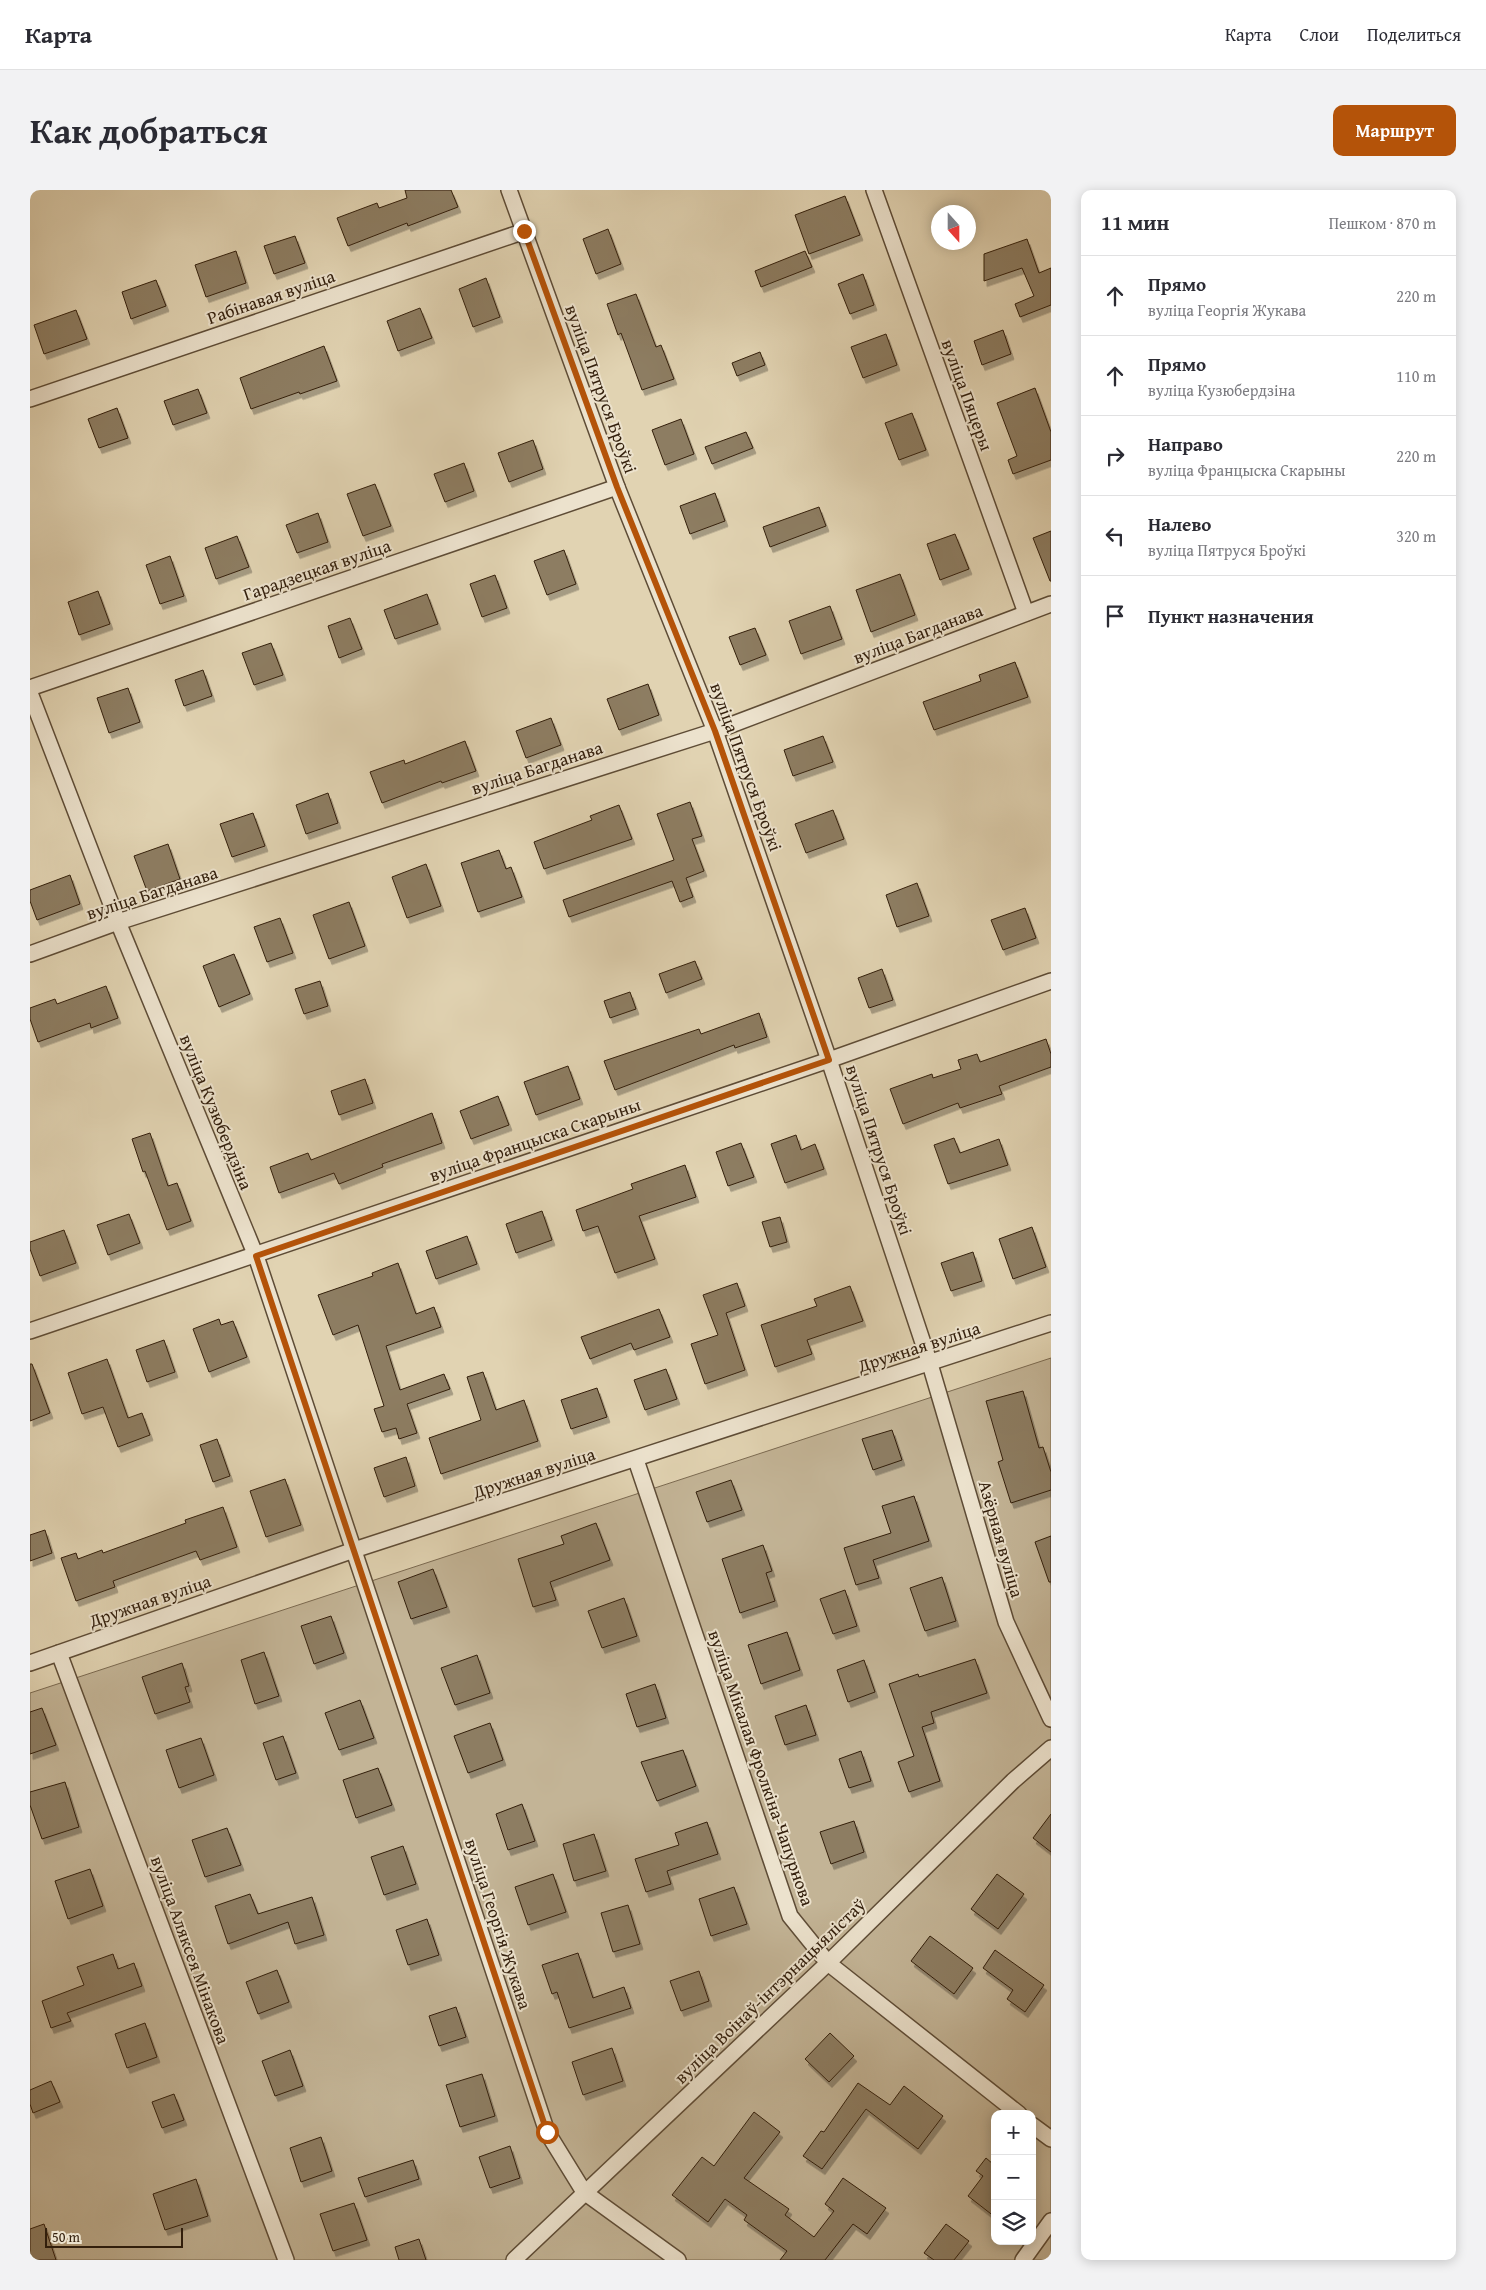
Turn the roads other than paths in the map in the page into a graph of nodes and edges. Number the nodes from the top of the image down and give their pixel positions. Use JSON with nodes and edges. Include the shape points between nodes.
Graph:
{"nodes":[{"id":1,"x":509,"y":190,"type":"edge"},
{"id":2,"x":874,"y":190,"type":"edge"},
{"id":3,"x":524,"y":231,"type":"junction"},
{"id":4,"x":30,"y":399,"type":"edge"},
{"id":5,"x":617,"y":487,"type":"junction"},
{"id":6,"x":1051,"y":604,"type":"edge"},
{"id":7,"x":1026,"y":613,"type":"junction"},
{"id":8,"x":30,"y":688,"type":"edge"},
{"id":9,"x":30,"y":693,"type":"edge"},
{"id":10,"x":715,"y":731,"type":"junction"},
{"id":11,"x":118,"y":922,"type":"junction"},
{"id":12,"x":30,"y":954,"type":"edge"},
{"id":13,"x":1051,"y":980,"type":"edge"},
{"id":14,"x":829,"y":1060,"type":"junction"},
{"id":15,"x":256,"y":1256,"type":"junction"},
{"id":16,"x":1051,"y":1323,"type":"edge"},
{"id":17,"x":30,"y":1331,"type":"edge"},
{"id":18,"x":930,"y":1364,"type":"junction"},
{"id":19,"x":636,"y":1460,"type":"junction"},
{"id":20,"x":354,"y":1550,"type":"junction"},
{"id":21,"x":59,"y":1653,"type":"junction"},
{"id":22,"x":30,"y":1663,"type":"edge"},
{"id":23,"x":1051,"y":1719,"type":"edge"},
{"id":24,"x":1051,"y":1748,"type":"edge"},
{"id":25,"x":828,"y":1963,"type":"junction"},
{"id":26,"x":1014,"y":2110,"type":"edge"},
{"id":27,"x":1036,"y":2127,"type":"edge"},
{"id":28,"x":1051,"y":2139,"type":"edge"},
{"id":29,"x":584,"y":2192,"type":"junction"},
{"id":30,"x":1051,"y":2221,"type":"edge"},
{"id":31,"x":286,"y":2260,"type":"edge"},
{"id":32,"x":514,"y":2260,"type":"edge"},
{"id":33,"x":678,"y":2260,"type":"edge"},
{"id":34,"x":1023,"y":2260,"type":"edge"}],
"edges":[{"from":1,"to":3,"type":"street","name":"вуліца Пятруся Броўкі"},
{"from":2,"to":7,"type":"street","name":"вуліца Пяцеры"},
{"from":3,"to":4,"type":"street","name":"Рабінавая вуліца"},
{"from":3,"to":5,"type":"street","name":"вуліца Пятруся Броўкі"},
{"from":5,"to":8,"type":"street","name":"Гарадзецкая вуліца"},
{"from":5,"to":10,"type":"street","name":"вуліца Пятруся Броўкі"},
{"from":6,"to":7,"type":"street","name":"вуліца Багданава"},
{"from":7,"to":10,"type":"street","name":"вуліца Багданава"},
{"from":9,"to":11,"type":"street","name":"вуліца Кузюбердзіна"},
{"from":10,"to":11,"type":"street","name":"вуліца Багданава"},
{"from":10,"to":14,"type":"street","name":"вуліца Пятруся Броўкі"},
{"from":11,"to":12,"type":"street","name":"вуліца Багданава"},
{"from":11,"to":15,"type":"street","name":"вуліца Кузюбердзіна"},
{"from":13,"to":14,"type":"street","name":"вуліца Францыска Скарыны"},
{"from":14,"to":15,"type":"street","name":"вуліца Францыска Скарыны"},
{"from":14,"to":18,"type":"street","name":"вуліца Пятруся Броўкі"},
{"from":15,"to":17,"type":"street","name":"вуліца Францыска Скарыны"},
{"from":15,"to":20,"type":"street","name":"вуліца Кузюбердзіна"},
{"from":16,"to":18,"type":"street","name":"Дружная вуліца"},
{"from":18,"to":19,"type":"street","name":"Дружная вуліца"},
{"from":18,"to":23,"type":"street","name":"Азёрная вуліца","via":[[1006,1622]]},
{"from":19,"to":20,"type":"street","name":"Дружная вуліца"},
{"from":19,"to":25,"type":"street","name":"вуліца Мікалая Фролкіна-Чапурнова","via":[[790,1916]]},
{"from":20,"to":21,"type":"street","name":"Дружная вуліца"},
{"from":20,"to":29,"type":"street","name":"вуліца Георгія Жукава","via":[[547,2132]]},
{"from":21,"to":22,"type":"street","name":"Дружная вуліца"},
{"from":21,"to":31,"type":"street","name":"вуліца Аляксея Мінакова"},
{"from":24,"to":25,"type":"street","name":"вуліца Воінаў-інтэрнацыялістаў","via":[[1013,1781]]},
{"from":25,"to":26,"type":"street","name":"вуліца Мікалая Фролкіна-Чапурнова"},
{"from":25,"to":29,"type":"street","name":"вуліца Воінаў-інтэрнацыялістаў"},
{"from":27,"to":28,"type":"street"},
{"from":29,"to":32,"type":"street","name":"вуліца Воінаў-інтэрнацыялістаў"},
{"from":29,"to":33,"type":"street","name":"вуліца Георгія Жукава"},
{"from":30,"to":34,"type":"street"}]}
